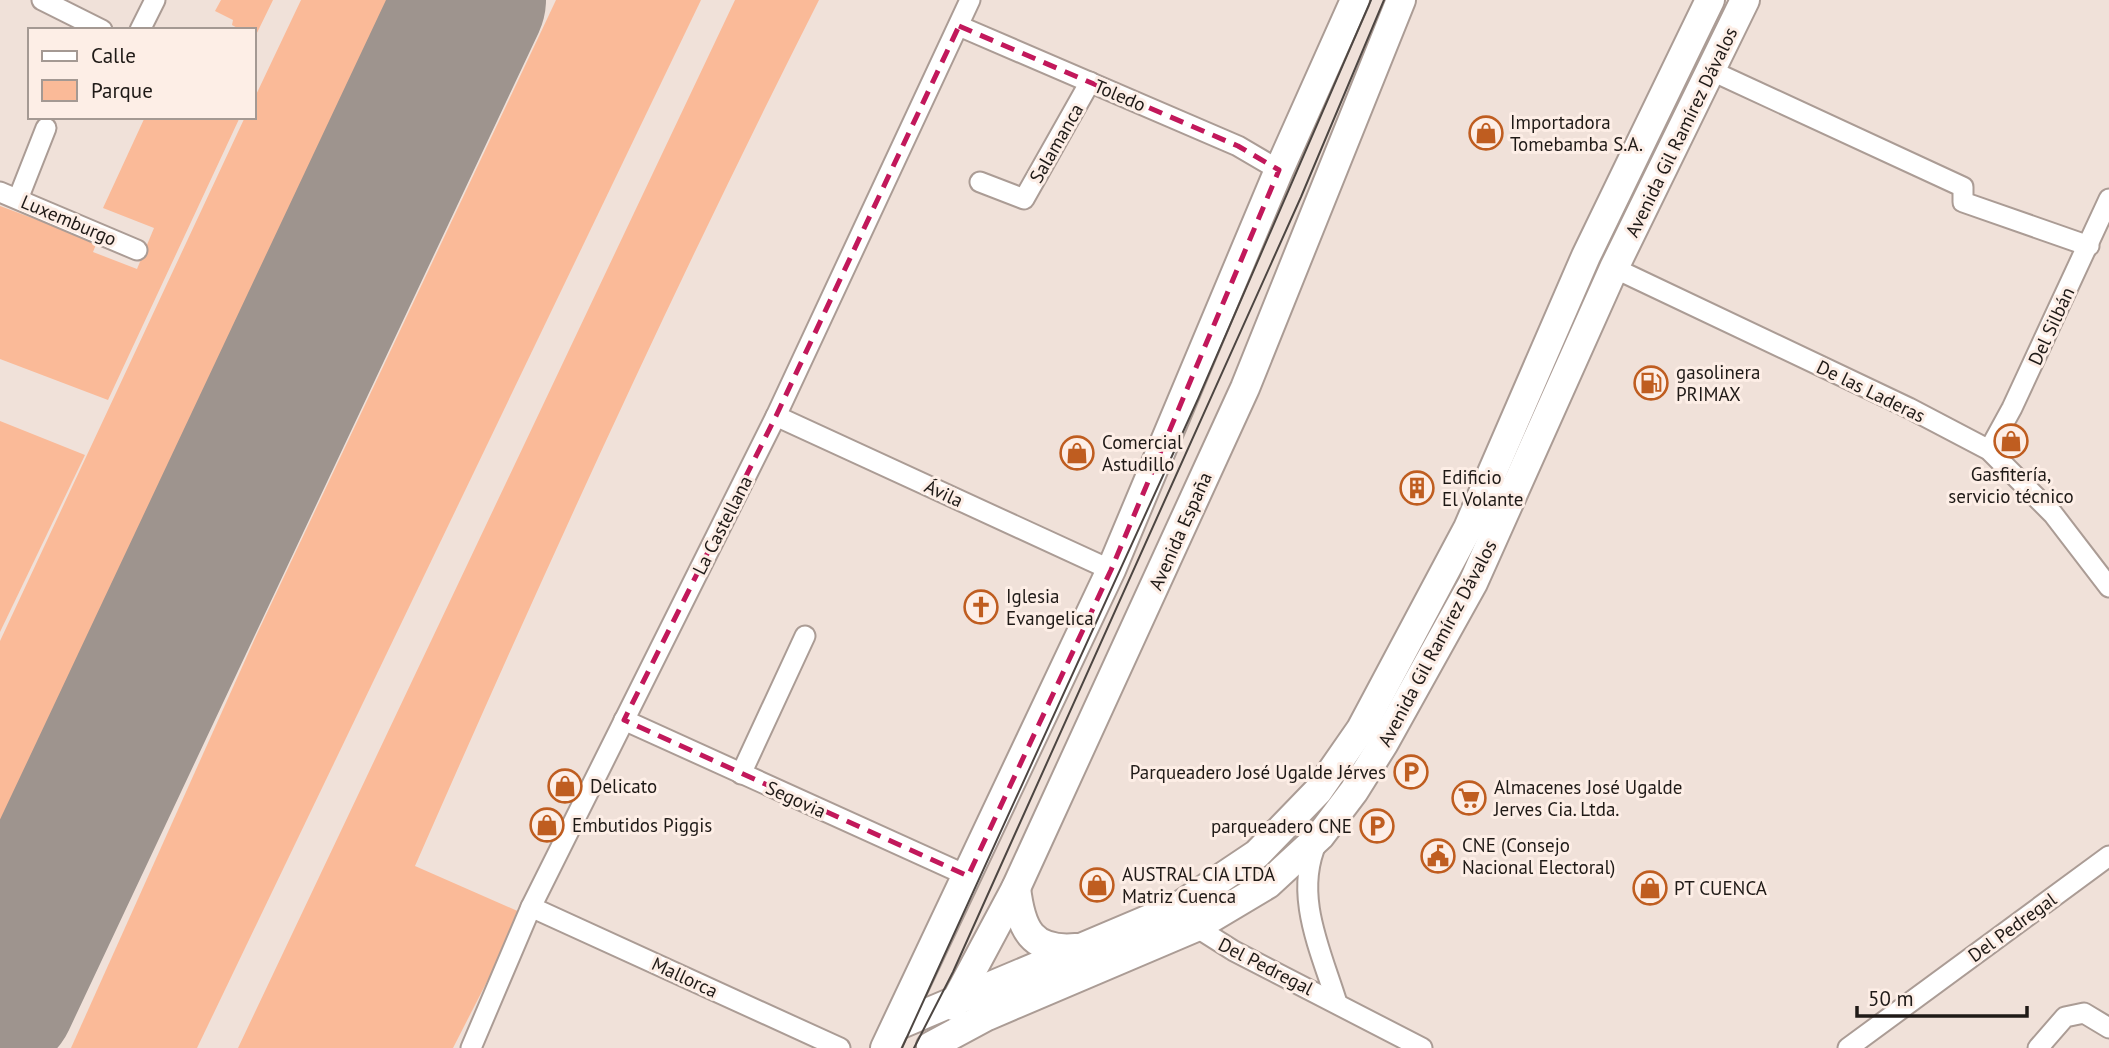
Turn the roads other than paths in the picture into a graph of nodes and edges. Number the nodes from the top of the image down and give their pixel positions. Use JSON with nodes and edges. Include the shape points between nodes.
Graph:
{"nodes":[{"id":1,"x":43,"y":0,"type":"edge"},
{"id":2,"x":155,"y":0,"type":"edge"},
{"id":3,"x":970,"y":0,"type":"edge"},
{"id":4,"x":1355,"y":0,"type":"edge"},
{"id":5,"x":1401,"y":0,"type":"edge"},
{"id":6,"x":1710,"y":0,"type":"edge"},
{"id":7,"x":1745,"y":0,"type":"edge"},
{"id":8,"x":958,"y":26,"type":"junction"},
{"id":9,"x":98,"y":28,"type":"edge"},
{"id":10,"x":141,"y":28,"type":"edge"},
{"id":11,"x":1712,"y":71,"type":"junction"},
{"id":12,"x":1090,"y":82,"type":"junction"},
{"id":13,"x":46,"y":128,"type":"dead end"},
{"id":14,"x":1279,"y":170,"type":"junction"},
{"id":15,"x":980,"y":182,"type":"dead end"},
{"id":16,"x":9,"y":195,"type":"edge"},
{"id":17,"x":2109,"y":199,"type":"edge"},
{"id":18,"x":2089,"y":246,"type":"junction"},
{"id":19,"x":137,"y":250,"type":"dead end"},
{"id":20,"x":1586,"y":257,"type":"junction"},
{"id":21,"x":1614,"y":268,"type":"junction"},
{"id":22,"x":776,"y":416,"type":"junction"},
{"id":23,"x":1989,"y":450,"type":"junction"},
{"id":24,"x":1488,"y":484,"type":"junction"},
{"id":25,"x":1514,"y":494,"type":"junction"},
{"id":26,"x":1111,"y":570,"type":"junction"},
{"id":27,"x":2109,"y":587,"type":"edge"},
{"id":28,"x":805,"y":636,"type":"dead end"},
{"id":29,"x":624,"y":720,"type":"junction"},
{"id":30,"x":741,"y":774,"type":"junction"},
{"id":31,"x":1320,"y":836,"type":"junction"},
{"id":32,"x":2109,"y":856,"type":"edge"},
{"id":33,"x":968,"y":876,"type":"junction"},
{"id":34,"x":1016,"y":888,"type":"junction"},
{"id":35,"x":531,"y":907,"type":"junction"},
{"id":36,"x":1187,"y":917,"type":"junction"},
{"id":37,"x":1079,"y":948,"type":"junction"},
{"id":38,"x":956,"y":1000,"type":"junction"},
{"id":39,"x":1337,"y":1003,"type":"junction"},
{"id":40,"x":2109,"y":1028,"type":"edge"},
{"id":41,"x":891,"y":1037,"type":"edge"},
{"id":42,"x":931,"y":1047,"type":"edge"},
{"id":43,"x":471,"y":1048,"type":"edge"},
{"id":44,"x":840,"y":1048,"type":"edge"},
{"id":45,"x":1422,"y":1048,"type":"edge"},
{"id":46,"x":1848,"y":1048,"type":"edge"},
{"id":47,"x":2038,"y":1048,"type":"edge"}],
"edges":[{"from":1,"to":9,"type":"street"},
{"from":2,"to":10,"type":"street"},
{"from":3,"to":8,"type":"street","name":"La Castellana"},
{"from":4,"to":14,"type":"main road"},
{"from":5,"to":34,"type":"main road","name":"Avenida España","via":[[1254,366]]},
{"from":6,"to":20,"type":"main road","name":"Avenida Gil Ramírez Dávalos"},
{"from":7,"to":11,"type":"main road","name":"Avenida Gil Ramírez Dávalos"},
{"from":8,"to":12,"type":"street","name":"Toledo"},
{"from":8,"to":22,"type":"street","name":"La Castellana"},
{"from":11,"to":18,"type":"street","via":[[1963,187],[1963,202]]},
{"from":11,"to":21,"type":"main road","name":"Avenida Gil Ramírez Dávalos"},
{"from":12,"to":14,"type":"street","name":"Toledo","via":[[1238,146]]},
{"from":12,"to":15,"type":"street","name":"Salamanca","via":[[1024,199]]},
{"from":13,"to":16,"type":"street"},
{"from":14,"to":26,"type":"main road"},
{"from":16,"to":19,"type":"street","name":"Luxemburgo"},
{"from":17,"to":18,"type":"street","name":"Del Silbán"},
{"from":18,"to":23,"type":"street","name":"Del Silbán"},
{"from":20,"to":21,"type":"main road","name":"De las Laderas"},
{"from":20,"to":24,"type":"main road","name":"Avenida Gil Ramírez Dávalos"},
{"from":21,"to":23,"type":"street","name":"De las Laderas"},
{"from":21,"to":25,"type":"main road","name":"Avenida Gil Ramírez Dávalos"},
{"from":22,"to":26,"type":"street","name":"Ávila"},
{"from":22,"to":29,"type":"street","name":"La Castellana"},
{"from":23,"to":27,"type":"street","name":"De las Laderas","via":[[2053,514]]},
{"from":24,"to":25,"type":"main road"},
{"from":24,"to":36,"type":"main road","name":"Avenida Gil Ramírez Dávalos","via":[[1376,702],[1318,791]]},
{"from":25,"to":31,"type":"main road","name":"Avenida Gil Ramírez Dávalos","via":[[1473,583],[1407,704],[1354,791]]},
{"from":26,"to":33,"type":"main road"},
{"from":28,"to":30,"type":"street"},
{"from":29,"to":30,"type":"street","name":"Segovia"},
{"from":29,"to":35,"type":"street","name":"La Castellana"},
{"from":30,"to":33,"type":"street","name":"Segovia"},
{"from":31,"to":36,"type":"main road","name":"Avenida Gil Ramírez Dávalos","via":[[1268,884]]},
{"from":31,"to":39,"type":"street","name":"Del Pedregal","via":[[1309,860],[1306,890]]},
{"from":32,"to":46,"type":"street","name":"Del Pedregal"},
{"from":33,"to":41,"type":"main road"},
{"from":34,"to":37,"type":"main road","via":[[1030,935],[1055,950]]},
{"from":34,"to":38,"type":"main road","name":"Avenida España"},
{"from":35,"to":43,"type":"street","name":"La Castellana"},
{"from":35,"to":44,"type":"street","name":"Mallorca"},
{"from":36,"to":37,"type":"main road","name":"Avenida Gil Ramírez Dávalos"},
{"from":36,"to":39,"type":"street","name":"Del Pedregal","via":[[1234,951]]},
{"from":36,"to":42,"type":"main road","name":"Avenida Gil Ramírez Dávalos"},
{"from":37,"to":38,"type":"main road","name":"Avenida Gil Ramírez Dávalos"},
{"from":38,"to":41,"type":"main road","name":"Avenida Gil Ramírez Dávalos"},
{"from":38,"to":42,"type":"main road","name":"Avenida España"},
{"from":39,"to":45,"type":"street","name":"Del Pedregal"},
{"from":40,"to":47,"type":"street","via":[[2084,1013],[2065,1017]]}]}
